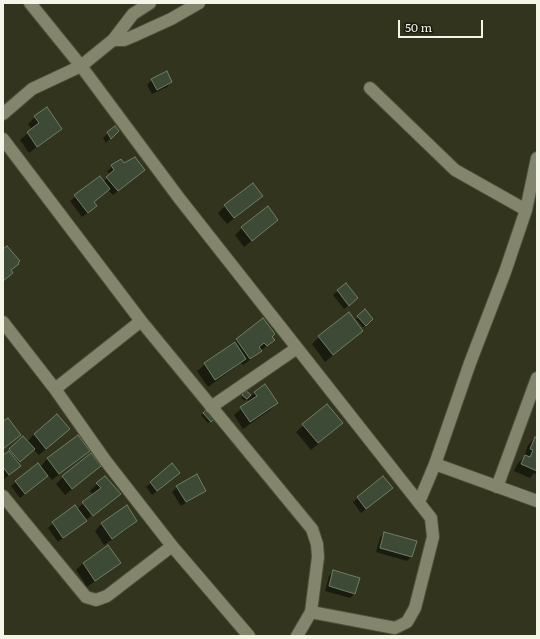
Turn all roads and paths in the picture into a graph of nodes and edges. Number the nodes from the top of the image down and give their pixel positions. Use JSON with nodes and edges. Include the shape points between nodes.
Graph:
{"nodes":[{"id":1,"x":30,"y":3,"type":"edge"},
{"id":2,"x":150,"y":3,"type":"edge"},
{"id":3,"x":199,"y":3,"type":"edge"},
{"id":4,"x":131,"y":8,"type":"edge"},
{"id":5,"x":113,"y":40,"type":"junction"},
{"id":6,"x":81,"y":66,"type":"junction"},
{"id":7,"x":370,"y":88,"type":"dead end"},
{"id":8,"x":3,"y":114,"type":"edge"},
{"id":9,"x":3,"y":139,"type":"edge"},
{"id":10,"x":537,"y":158,"type":"edge"},
{"id":11,"x":526,"y":210,"type":"junction"},
{"id":12,"x":141,"y":321,"type":"junction"},
{"id":13,"x":3,"y":322,"type":"edge"},
{"id":14,"x":297,"y":348,"type":"junction"},
{"id":15,"x":537,"y":378,"type":"edge"},
{"id":16,"x":56,"y":389,"type":"junction"},
{"id":17,"x":211,"y":406,"type":"junction"},
{"id":18,"x":435,"y":464,"type":"junction"},
{"id":19,"x":498,"y":487,"type":"junction"},
{"id":20,"x":3,"y":496,"type":"edge"},
{"id":21,"x":537,"y":501,"type":"edge"},
{"id":22,"x":418,"y":502,"type":"junction"},
{"id":23,"x":172,"y":546,"type":"junction"},
{"id":24,"x":311,"y":612,"type":"junction"},
{"id":25,"x":248,"y":636,"type":"edge"},
{"id":26,"x":297,"y":636,"type":"edge"}],
"edges":[{"from":1,"to":6,"type":"street"},
{"from":2,"to":4,"type":"street"},
{"from":3,"to":5,"type":"street","via":[[136,35],[124,40]]},
{"from":4,"to":5,"type":"street"},
{"from":5,"to":6,"type":"street"},
{"from":6,"to":8,"type":"street","via":[[32,89]]},
{"from":6,"to":14,"type":"street"},
{"from":7,"to":11,"type":"street","via":[[455,170]]},
{"from":9,"to":12,"type":"street"},
{"from":10,"to":11,"type":"street"},
{"from":11,"to":18,"type":"street"},
{"from":12,"to":16,"type":"street"},
{"from":12,"to":17,"type":"street"},
{"from":13,"to":16,"type":"street"},
{"from":14,"to":17,"type":"street"},
{"from":14,"to":22,"type":"street"},
{"from":15,"to":19,"type":"street"},
{"from":16,"to":23,"type":"street"},
{"from":17,"to":24,"type":"street","via":[[312,529],[318,557]]},
{"from":18,"to":19,"type":"street"},
{"from":18,"to":22,"type":"street"},
{"from":19,"to":21,"type":"street"},
{"from":20,"to":23,"type":"street","via":[[86,597],[96,600],[107,596]]},
{"from":22,"to":24,"type":"street","via":[[431,518],[433,537],[415,608],[407,622],[395,628]]},
{"from":23,"to":25,"type":"street"},
{"from":24,"to":26,"type":"street"}]}
